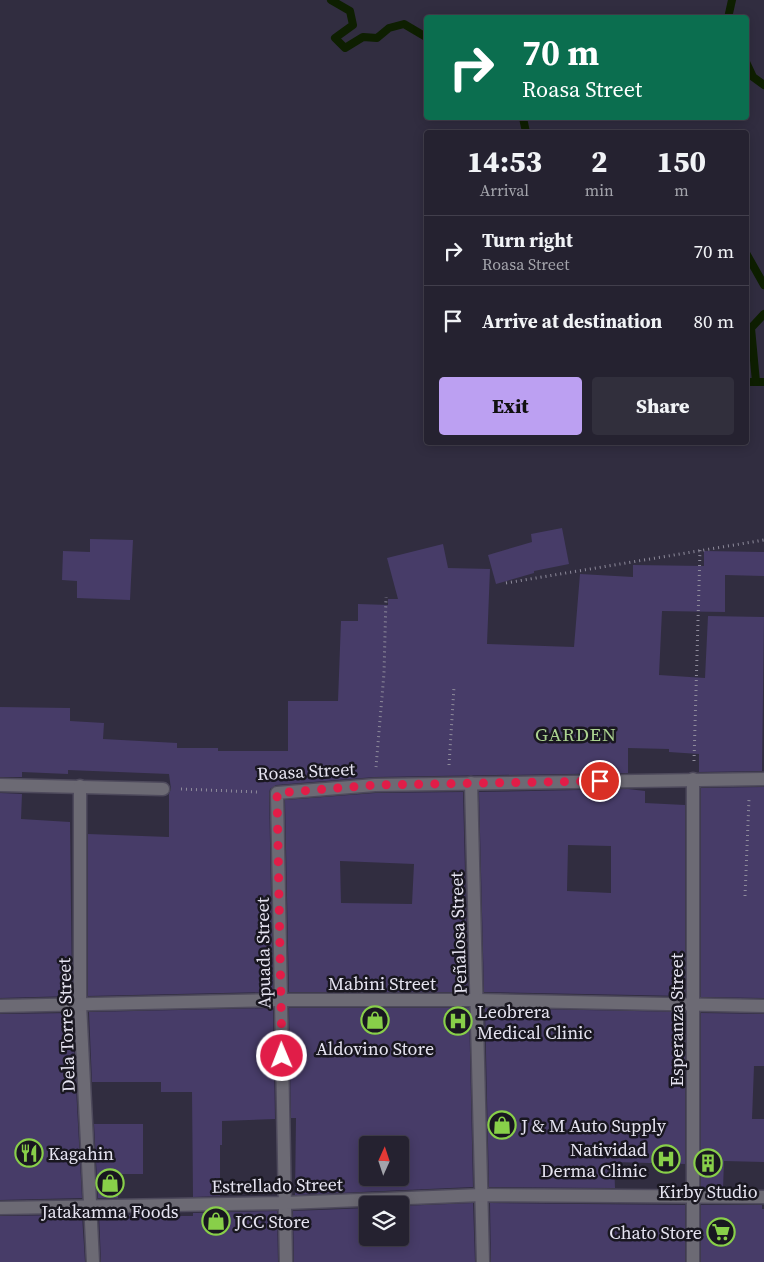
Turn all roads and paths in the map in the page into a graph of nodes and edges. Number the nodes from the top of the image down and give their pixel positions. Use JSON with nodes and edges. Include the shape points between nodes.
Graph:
{"nodes":[{"id":1,"x":764,"y":540,"type":"edge"},
{"id":2,"x":700,"y":550,"type":"junction"},
{"id":3,"x":506,"y":583,"type":"dead end"},
{"id":4,"x":386,"y":597,"type":"dead end"},
{"id":5,"x":454,"y":687,"type":"dead end"},
{"id":6,"x":750,"y":778,"type":"junction"},
{"id":7,"x":693,"y":779,"type":"junction"},
{"id":8,"x":764,"y":779,"type":"edge"},
{"id":9,"x":448,"y":783,"type":"junction"},
{"id":10,"x":471,"y":783,"type":"junction"},
{"id":11,"x":0,"y":785,"type":"edge"},
{"id":12,"x":375,"y":785,"type":"junction"},
{"id":13,"x":80,"y":786,"type":"junction"},
{"id":14,"x":163,"y":789,"type":"joint"},
{"id":15,"x":277,"y":793,"type":"junction"},
{"id":16,"x":745,"y":896,"type":"dead end"},
{"id":17,"x":281,"y":1000,"type":"junction"},
{"id":18,"x":477,"y":1000,"type":"junction"},
{"id":19,"x":80,"y":1004,"type":"junction"},
{"id":20,"x":0,"y":1006,"type":"edge"},
{"id":21,"x":694,"y":1006,"type":"junction"},
{"id":22,"x":764,"y":1006,"type":"edge"},
{"id":23,"x":482,"y":1195,"type":"junction"},
{"id":24,"x":764,"y":1197,"type":"edge"},
{"id":25,"x":691,"y":1198,"type":"junction"},
{"id":26,"x":286,"y":1203,"type":"junction"},
{"id":27,"x":92,"y":1205,"type":"junction"},
{"id":28,"x":0,"y":1208,"type":"edge"},
{"id":29,"x":94,"y":1262,"type":"edge"},
{"id":30,"x":286,"y":1262,"type":"edge"},
{"id":31,"x":483,"y":1262,"type":"edge"},
{"id":32,"x":692,"y":1262,"type":"edge"}],
"edges":[{"from":1,"to":2,"type":"path"},
{"from":2,"to":3,"type":"path"},
{"from":2,"to":7,"type":"path"},
{"from":4,"to":12,"type":"path"},
{"from":5,"to":9,"type":"path"},
{"from":6,"to":7,"type":"street","name":"Roasa Street"},
{"from":6,"to":8,"type":"street","name":"Roasa Street"},
{"from":6,"to":16,"type":"path"},
{"from":7,"to":10,"type":"street","name":"Roasa Street"},
{"from":7,"to":21,"type":"street","name":"Esperanza Street"},
{"from":9,"to":10,"type":"street","name":"Roasa Street"},
{"from":9,"to":12,"type":"street","name":"Roasa Street"},
{"from":10,"to":18,"type":"street","name":"Peñalosa Street"},
{"from":11,"to":13,"type":"street"},
{"from":12,"to":15,"type":"street","name":"Roasa Street"},
{"from":13,"to":14,"type":"street"},
{"from":13,"to":19,"type":"street","name":"Dela Torre Street"},
{"from":14,"to":15,"type":"path","name":"Roasa Street"},
{"from":15,"to":17,"type":"street","name":"Apuada Street"},
{"from":17,"to":18,"type":"street","name":"Mabini Street"},
{"from":17,"to":19,"type":"street","name":"Mabini Street"},
{"from":17,"to":26,"type":"street","name":"Apuada Street"},
{"from":18,"to":21,"type":"street","name":"Mabini Street"},
{"from":18,"to":23,"type":"street","name":"Peñalosa Street"},
{"from":19,"to":20,"type":"street","name":"Mabini Street"},
{"from":19,"to":27,"type":"street","name":"Dela Torre Street"},
{"from":21,"to":22,"type":"street","name":"Mabini Street"},
{"from":21,"to":25,"type":"street","name":"Esperanza Street"},
{"from":23,"to":25,"type":"street","name":"Estrellado Street"},
{"from":23,"to":26,"type":"street","name":"Estrellado Street"},
{"from":23,"to":31,"type":"street","name":"Peñalosa Street"},
{"from":24,"to":25,"type":"street","name":"Estrellado Street"},
{"from":25,"to":32,"type":"street","name":"Esperanza Street"},
{"from":26,"to":27,"type":"street","name":"Estrellado Street"},
{"from":26,"to":30,"type":"street","name":"Apuada Street"},
{"from":27,"to":28,"type":"street","name":"Estrellado Street"},
{"from":27,"to":29,"type":"street","name":"Dela Torre Street"}]}
